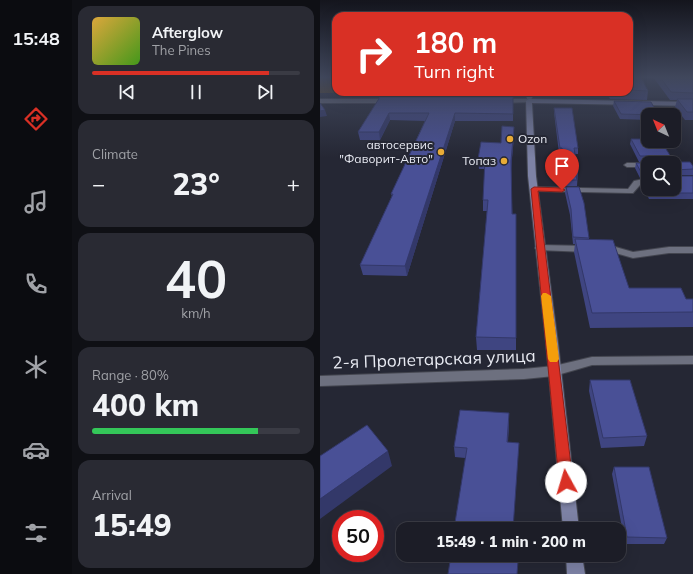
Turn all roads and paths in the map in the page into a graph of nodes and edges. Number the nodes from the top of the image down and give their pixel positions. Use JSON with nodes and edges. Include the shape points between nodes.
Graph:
{"nodes":[{"id":1,"x":530,"y":104,"type":"edge"},
{"id":2,"x":627,"y":165,"type":"dead end"},
{"id":3,"x":641,"y":165,"type":"edge"},
{"id":4,"x":641,"y":181,"type":"edge"},
{"id":5,"x":534,"y":189,"type":"junction"},
{"id":6,"x":540,"y":248,"type":"junction"},
{"id":7,"x":693,"y":250,"type":"edge"},
{"id":8,"x":693,"y":360,"type":"edge"},
{"id":9,"x":554,"y":371,"type":"junction"},
{"id":10,"x":320,"y":381,"type":"edge"},
{"id":11,"x":570,"y":522,"type":"edge"},
{"id":12,"x":575,"y":562,"type":"edge"},
{"id":13,"x":576,"y":574,"type":"edge"}],
"edges":[{"from":1,"to":5,"type":"main road"},
{"from":2,"to":3,"type":"street"},
{"from":4,"to":5,"type":"street","via":[[637,182],[630,191]]},
{"from":5,"to":6,"type":"main road"},
{"from":6,"to":7,"type":"street","via":[[612,249],[633,255]]},
{"from":6,"to":9,"type":"main road"},
{"from":8,"to":9,"type":"street","name":"2-я Пролетарская улица","via":[[592,361]]},
{"from":9,"to":10,"type":"street","name":"2-я Пролетарская улица"},
{"from":9,"to":11,"type":"main road"},
{"from":12,"to":13,"type":"main road"}]}
